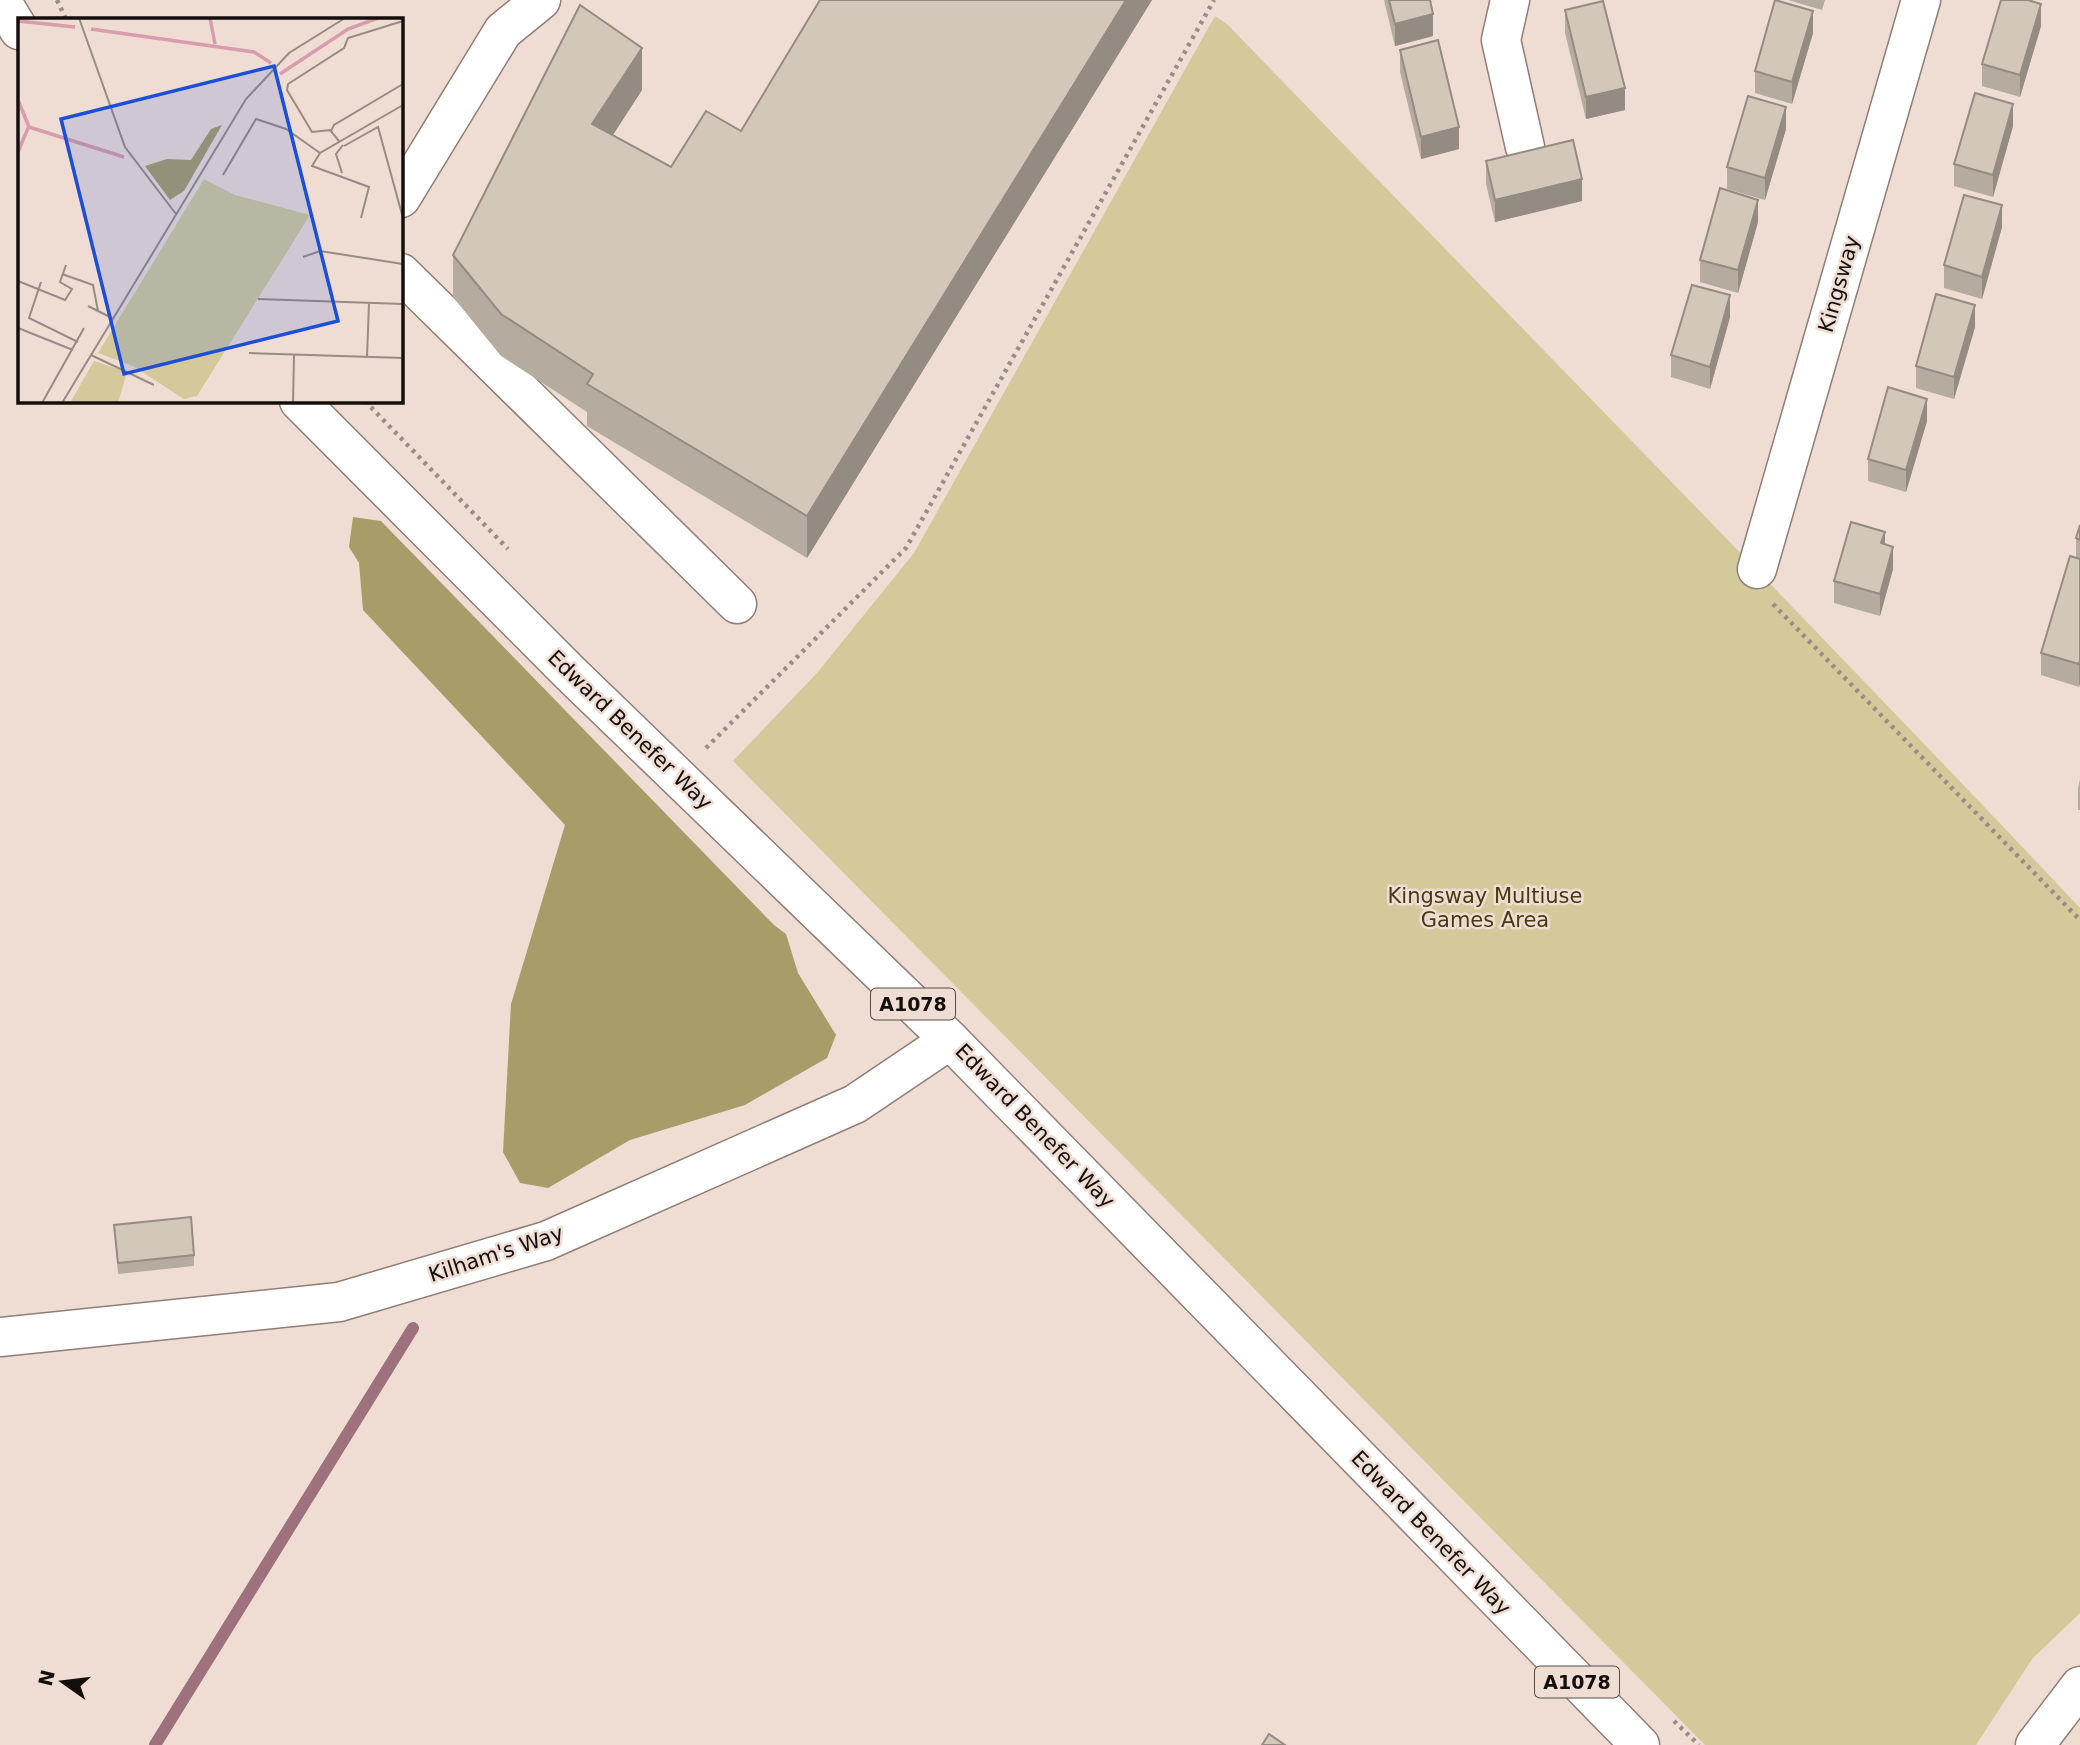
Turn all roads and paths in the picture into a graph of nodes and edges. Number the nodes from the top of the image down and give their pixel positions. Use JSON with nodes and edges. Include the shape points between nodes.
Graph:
{"nodes":[{"id":1,"x":1,"y":0,"type":"edge"},
{"id":2,"x":57,"y":0,"type":"edge"},
{"id":3,"x":541,"y":0,"type":"edge"},
{"id":4,"x":1214,"y":0,"type":"edge"},
{"id":5,"x":1510,"y":0,"type":"edge"},
{"id":6,"x":1921,"y":0,"type":"edge"},
{"id":7,"x":66,"y":18,"type":"edge"},
{"id":8,"x":18,"y":28,"type":"edge"},
{"id":9,"x":1525,"y":147,"type":"dead end"},
{"id":10,"x":402,"y":196,"type":"edge"},
{"id":11,"x":402,"y":274,"type":"edge"},
{"id":12,"x":300,"y":402,"type":"edge"},
{"id":13,"x":1757,"y":569,"type":"joint"},
{"id":14,"x":737,"y":604,"type":"dead end"},
{"id":15,"x":703,"y":751,"type":"dead end"},
{"id":16,"x":2080,"y":920,"type":"edge"},
{"id":17,"x":950,"y":1040,"type":"junction"},
{"id":18,"x":0,"y":1336,"type":"edge"},
{"id":19,"x":2080,"y":1686,"type":"edge"},
{"id":20,"x":1627,"y":1741,"type":"edge"},
{"id":21,"x":2035,"y":1745,"type":"edge"}],
"edges":[{"from":1,"to":8,"type":"main road"},
{"from":2,"to":7,"type":"path"},
{"from":3,"to":10,"type":"main road","via":[[503,31]]},
{"from":4,"to":15,"type":"path","via":[[906,548]]},
{"from":5,"to":9,"type":"main road","via":[[1501,40]]},
{"from":6,"to":13,"type":"main road","name":"Kingsway"},
{"from":11,"to":14,"type":"main road"},
{"from":12,"to":17,"type":"main road","name":"Edward Benefer Way","number":"A1078","via":[[570,673]]},
{"from":13,"to":16,"type":"path","via":[[1770,586],[1766,597]]},
{"from":17,"to":18,"type":"main road","name":"Kilham's Way","via":[[855,1104],[546,1241],[339,1302]]},
{"from":17,"to":20,"type":"main road","name":"Edward Benefer Way","number":"A1078"},
{"from":19,"to":21,"type":"main road"}]}
